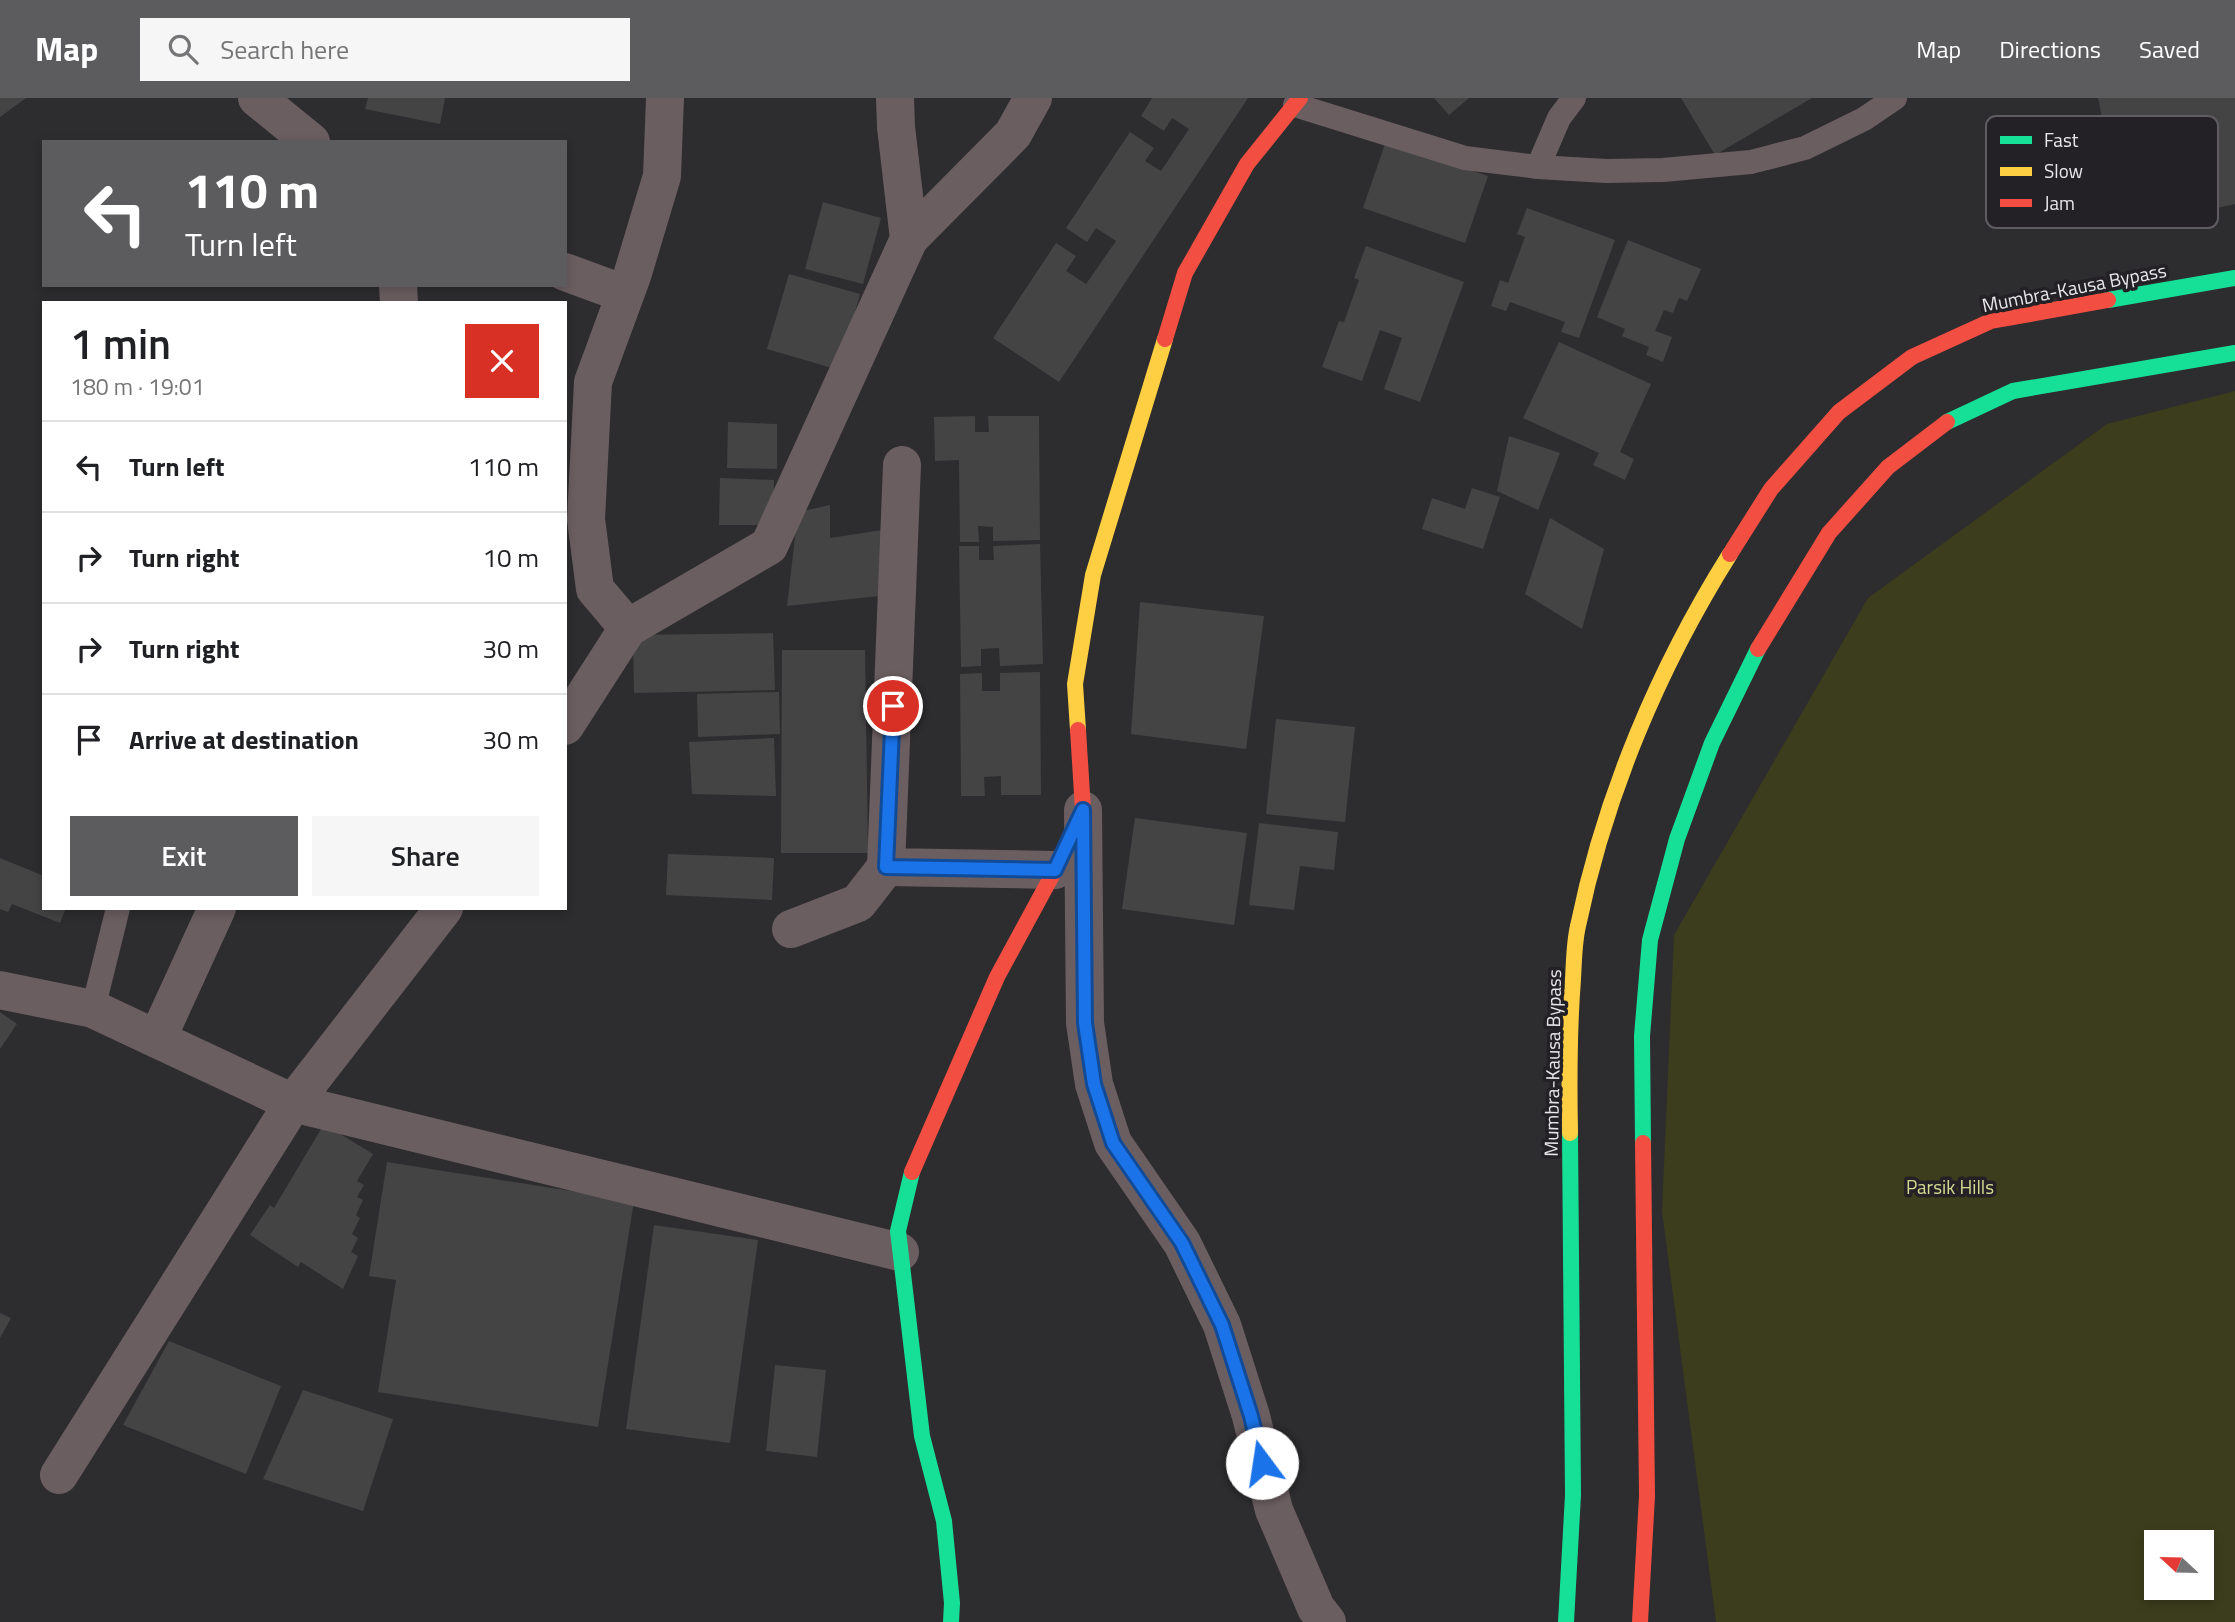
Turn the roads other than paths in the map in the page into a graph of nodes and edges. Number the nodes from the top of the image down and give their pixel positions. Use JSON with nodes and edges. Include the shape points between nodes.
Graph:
{"nodes":[{"id":1,"x":257,"y":98,"type":"edge"},
{"id":2,"x":665,"y":98,"type":"edge"},
{"id":3,"x":895,"y":98,"type":"edge"},
{"id":4,"x":1033,"y":98,"type":"edge"},
{"id":5,"x":1574,"y":98,"type":"edge"},
{"id":6,"x":1895,"y":98,"type":"edge"},
{"id":7,"x":1297,"y":101,"type":"edge"},
{"id":8,"x":309,"y":140,"type":"edge"},
{"id":9,"x":1538,"y":167,"type":"junction"},
{"id":10,"x":909,"y":239,"type":"junction"},
{"id":11,"x":567,"y":273,"type":"edge"},
{"id":12,"x":2235,"y":278,"type":"edge"},
{"id":13,"x":625,"y":295,"type":"junction"},
{"id":14,"x":2235,"y":353,"type":"edge"},
{"id":15,"x":902,"y":465,"type":"dead end"},
{"id":16,"x":580,"y":584,"type":"edge"},
{"id":17,"x":628,"y":628,"type":"junction"},
{"id":18,"x":567,"y":723,"type":"edge"},
{"id":19,"x":1083,"y":810,"type":"junction"},
{"id":20,"x":886,"y":867,"type":"junction"},
{"id":21,"x":1055,"y":870,"type":"junction"},
{"id":22,"x":118,"y":910,"type":"edge"},
{"id":23,"x":216,"y":910,"type":"edge"},
{"id":24,"x":442,"y":910,"type":"edge"},
{"id":25,"x":792,"y":929,"type":"dead end"},
{"id":26,"x":0,"y":990,"type":"edge"},
{"id":27,"x":93,"y":1009,"type":"junction"},
{"id":28,"x":157,"y":1039,"type":"junction"},
{"id":29,"x":293,"y":1103,"type":"junction"},
{"id":30,"x":900,"y":1252,"type":"junction"},
{"id":31,"x":59,"y":1475,"type":"dead end"},
{"id":32,"x":951,"y":1622,"type":"edge"},
{"id":33,"x":1327,"y":1622,"type":"edge"},
{"id":34,"x":1566,"y":1622,"type":"edge"},
{"id":35,"x":1640,"y":1622,"type":"edge"}],
"edges":[{"from":1,"to":8,"type":"street"},
{"from":2,"to":13,"type":"street","via":[[662,176]]},
{"from":3,"to":10,"type":"street"},
{"from":4,"to":10,"type":"street","via":[[1013,134]]},
{"from":5,"to":9,"type":"lane","via":[[1559,118]]},
{"from":6,"to":9,"type":"lane","via":[[1805,148],[1751,162],[1651,170]]},
{"from":7,"to":9,"type":"lane","via":[[1465,158]]},
{"from":7,"to":19,"type":"main road","via":[[1247,164],[1185,273],[1093,575],[1075,684]]},
{"from":10,"to":17,"type":"street","via":[[769,546]]},
{"from":11,"to":13,"type":"street"},
{"from":12,"to":34,"type":"main road","name":"Mumbra-Kausa Bypass","via":[[1991,321],[1912,357],[1839,412],[1771,489],[1696,608],[1640,727],[1607,817],[1577,928],[1569,1033],[1573,1495]]},
{"from":13,"to":16,"type":"street","via":[[593,382]]},
{"from":14,"to":35,"type":"main road","via":[[2013,391],[1950,420],[1888,467],[1829,533],[1760,644],[1712,743],[1677,839],[1650,940],[1643,1035],[1647,1496]]},
{"from":15,"to":20,"type":"street"},
{"from":16,"to":17,"type":"street"},
{"from":17,"to":18,"type":"street"},
{"from":19,"to":21,"type":"main road"},
{"from":19,"to":33,"type":"street","via":[[1085,1023],[1094,1084],[1113,1143],[1182,1243],[1222,1325],[1274,1510]]},
{"from":20,"to":21,"type":"street"},
{"from":20,"to":25,"type":"street","via":[[858,903]]},
{"from":21,"to":30,"type":"main road","via":[[997,977],[913,1167],[898,1231]]},
{"from":22,"to":27,"type":"lane"},
{"from":23,"to":28,"type":"street"},
{"from":24,"to":29,"type":"street"},
{"from":26,"to":27,"type":"street"},
{"from":27,"to":28,"type":"street"},
{"from":28,"to":29,"type":"street"},
{"from":29,"to":30,"type":"street"},
{"from":29,"to":31,"type":"street"},
{"from":30,"to":32,"type":"main road","via":[[922,1436],[944,1521]]}]}
